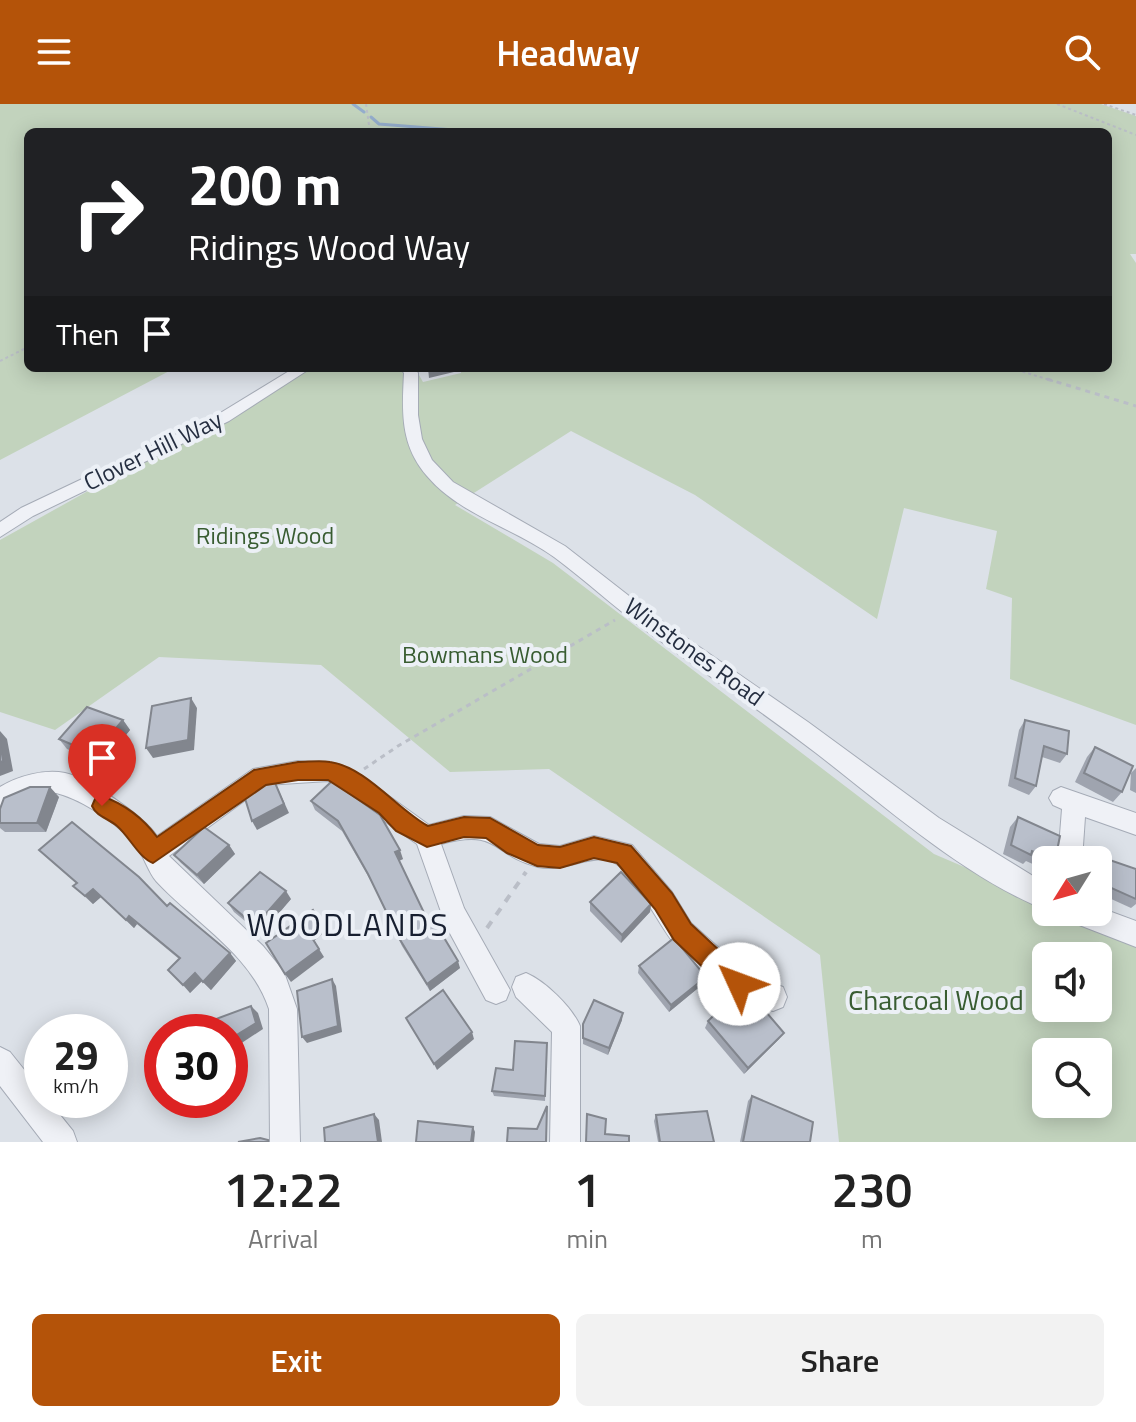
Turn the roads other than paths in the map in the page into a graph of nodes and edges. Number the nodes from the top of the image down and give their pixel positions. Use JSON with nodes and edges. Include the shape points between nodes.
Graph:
{"nodes":[{"id":1,"x":298,"y":372,"type":"edge"},
{"id":2,"x":410,"y":372,"type":"edge"},
{"id":3,"x":0,"y":531,"type":"edge"},
{"id":4,"x":0,"y":800,"type":"edge"},
{"id":5,"x":1136,"y":824,"type":"edge"},
{"id":6,"x":427,"y":837,"type":"junction"},
{"id":7,"x":1070,"y":846,"type":"edge"},
{"id":8,"x":153,"y":853,"type":"junction"},
{"id":9,"x":1032,"y":891,"type":"edge"},
{"id":10,"x":1112,"y":925,"type":"edge"},
{"id":11,"x":1136,"y":934,"type":"edge"},
{"id":12,"x":526,"y":987,"type":"dead end"},
{"id":13,"x":496,"y":990,"type":"dead end"},
{"id":14,"x":773,"y":997,"type":"dead end"},
{"id":15,"x":0,"y":1062,"type":"edge"},
{"id":16,"x":62,"y":1142,"type":"edge"},
{"id":17,"x":285,"y":1142,"type":"edge"},
{"id":18,"x":565,"y":1142,"type":"edge"}],
"edges":[{"from":1,"to":3,"type":"street","name":"Clover Hill Way","via":[[223,418],[27,512]]},
{"from":2,"to":9,"type":"street","name":"Winstones Road","via":[[411,436],[421,458],[456,494],[555,549],[955,844]]},
{"from":4,"to":8,"type":"street","via":[[21,786],[64,783],[122,816]]},
{"from":5,"to":7,"type":"street","via":[[1068,801]]},
{"from":6,"to":8,"type":"street","via":[[331,771],[298,771],[261,776]]},
{"from":6,"to":13,"type":"street","via":[[440,889]]},
{"from":6,"to":14,"type":"street","via":[[464,827],[490,828],[537,855],[560,858],[594,847],[623,853],[682,932],[739,984]]},
{"from":8,"to":17,"type":"street","via":[[163,870],[254,955],[274,982],[283,1009],[286,1048]]},
{"from":10,"to":11,"type":"street"},
{"from":12,"to":18,"type":"street","via":[[566,1026]]},
{"from":15,"to":16,"type":"street"}]}
